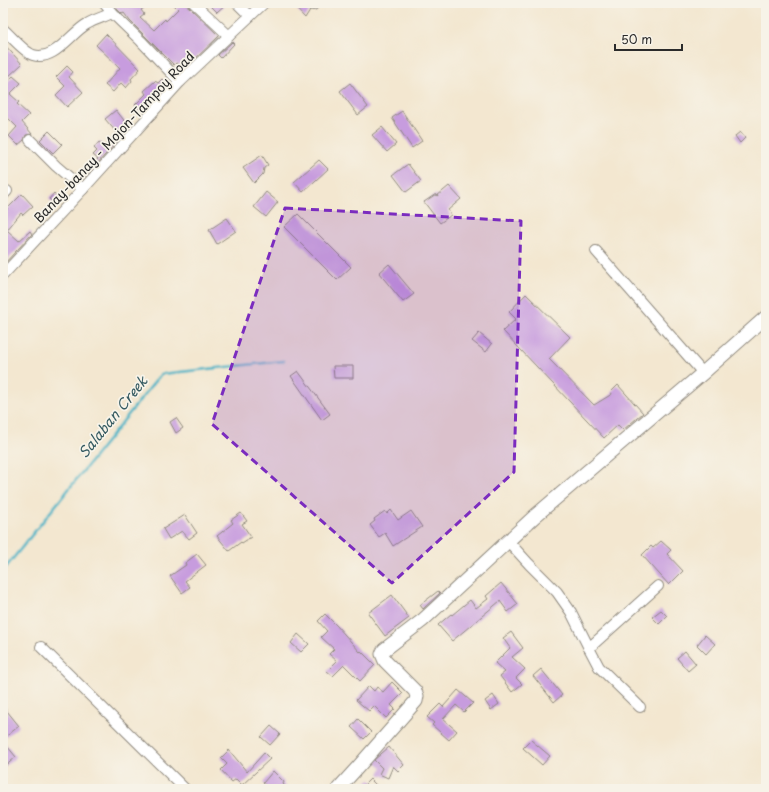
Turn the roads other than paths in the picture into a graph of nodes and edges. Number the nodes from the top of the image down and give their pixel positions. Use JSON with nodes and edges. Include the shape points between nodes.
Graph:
{"nodes":[{"id":1,"x":104,"y":3,"type":"edge"},
{"id":2,"x":194,"y":3,"type":"edge"},
{"id":3,"x":237,"y":3,"type":"edge"},
{"id":4,"x":264,"y":3,"type":"edge"},
{"id":5,"x":112,"y":13,"type":"junction"},
{"id":6,"x":250,"y":16,"type":"junction"},
{"id":7,"x":3,"y":29,"type":"edge"},
{"id":8,"x":229,"y":36,"type":"junction"},
{"id":9,"x":180,"y":82,"type":"junction"},
{"id":10,"x":30,"y":140,"type":"dead end"},
{"id":11,"x":82,"y":190,"type":"junction"},
{"id":12,"x":596,"y":251,"type":"dead end"},
{"id":13,"x":3,"y":274,"type":"edge"},
{"id":14,"x":766,"y":317,"type":"edge"},
{"id":15,"x":703,"y":373,"type":"junction"},
{"id":16,"x":508,"y":541,"type":"junction"},
{"id":17,"x":658,"y":586,"type":"dead end"},
{"id":18,"x":41,"y":647,"type":"dead end"},
{"id":19,"x":589,"y":648,"type":"junction"},
{"id":20,"x":640,"y":707,"type":"dead end"},
{"id":21,"x":186,"y":789,"type":"edge"},
{"id":22,"x":338,"y":789,"type":"edge"}],
"edges":[{"from":1,"to":5,"type":"street"},
{"from":2,"to":8,"type":"street"},
{"from":3,"to":6,"type":"street"},
{"from":4,"to":6,"type":"street","name":"Banay-banay - Mojon-Tampoy Road"},
{"from":5,"to":7,"type":"street","via":[[86,24],[57,50],[41,57],[30,54]]},
{"from":5,"to":9,"type":"street"},
{"from":6,"to":8,"type":"street","name":"Banay-banay - Mojon-Tampoy Road"},
{"from":8,"to":9,"type":"street","name":"Banay-banay - Mojon-Tampoy Road"},
{"from":9,"to":11,"type":"street","name":"Banay-banay - Mojon-Tampoy Road"},
{"from":10,"to":11,"type":"street"},
{"from":11,"to":13,"type":"street","name":"Banay-banay - Mojon-Tampoy Road"},
{"from":12,"to":15,"type":"street"},
{"from":14,"to":15,"type":"street"},
{"from":15,"to":16,"type":"street"},
{"from":16,"to":19,"type":"street","via":[[557,592],[571,612]]},
{"from":16,"to":22,"type":"street","via":[[423,620],[382,653],[385,661],[415,691],[416,701]]},
{"from":17,"to":19,"type":"street"},
{"from":18,"to":21,"type":"street"},
{"from":19,"to":20,"type":"street","via":[[599,667]]}]}
